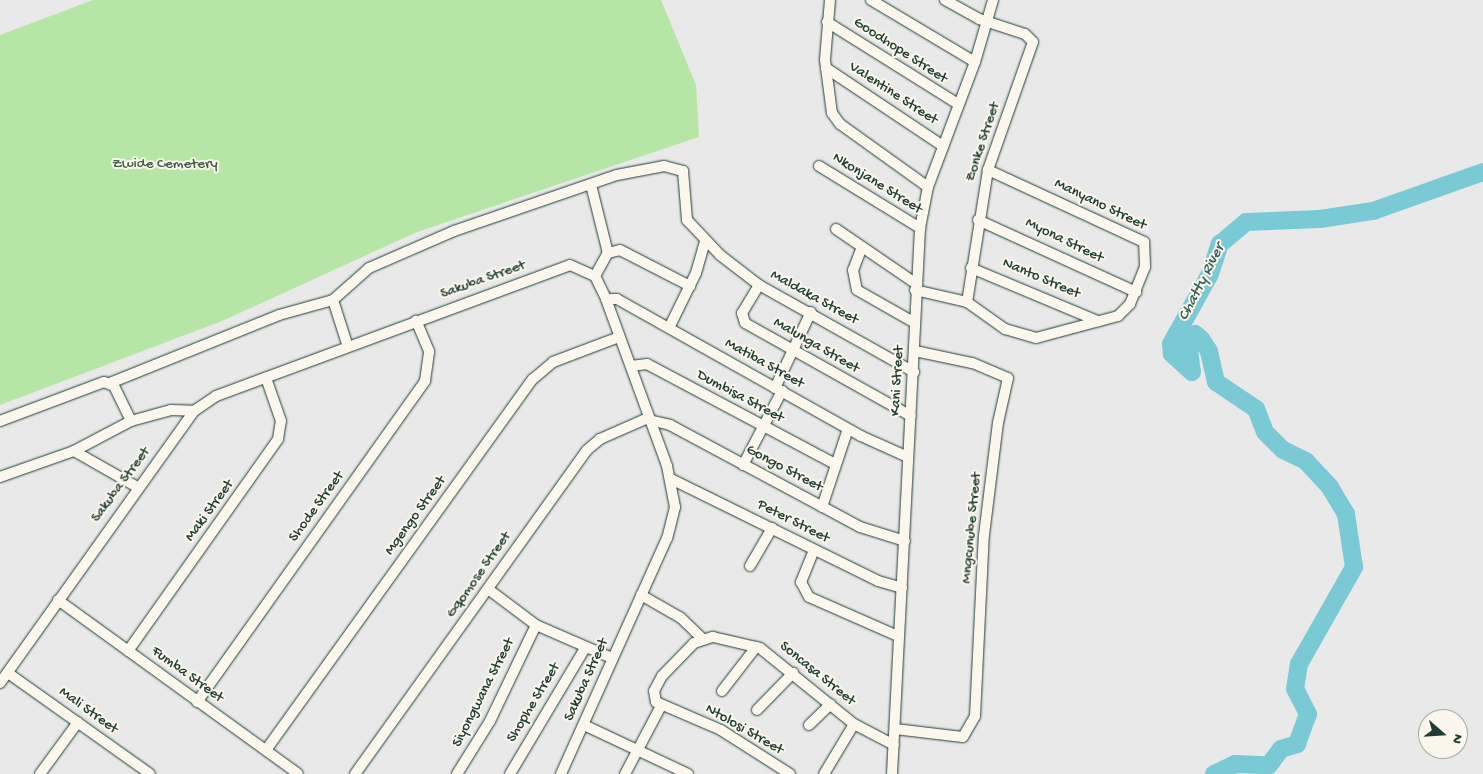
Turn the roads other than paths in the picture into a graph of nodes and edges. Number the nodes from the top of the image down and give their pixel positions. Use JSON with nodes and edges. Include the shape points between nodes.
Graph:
{"nodes":[{"id":1,"x":830,"y":0,"type":"edge"},
{"id":2,"x":871,"y":0,"type":"edge"},
{"id":3,"x":945,"y":0,"type":"edge"},
{"id":4,"x":993,"y":0,"type":"edge"},
{"id":5,"x":827,"y":22,"type":"junction"},
{"id":6,"x":989,"y":22,"type":"junction"},
{"id":7,"x":975,"y":62,"type":"junction"},
{"id":8,"x":826,"y":68,"type":"junction"},
{"id":9,"x":958,"y":104,"type":"junction"},
{"id":10,"x":943,"y":146,"type":"junction"},
{"id":11,"x":819,"y":166,"type":"dead end"},
{"id":12,"x":988,"y":170,"type":"junction"},
{"id":13,"x":591,"y":185,"type":"junction"},
{"id":14,"x":928,"y":187,"type":"junction"},
{"id":15,"x":978,"y":220,"type":"junction"},
{"id":16,"x":920,"y":228,"type":"junction"},
{"id":17,"x":836,"y":229,"type":"dead end"},
{"id":18,"x":705,"y":242,"type":"junction"},
{"id":19,"x":862,"y":247,"type":"junction"},
{"id":20,"x":608,"y":253,"type":"junction"},
{"id":21,"x":971,"y":268,"type":"junction"},
{"id":22,"x":595,"y":276,"type":"junction"},
{"id":23,"x":759,"y":285,"type":"junction"},
{"id":24,"x":690,"y":286,"type":"junction"},
{"id":25,"x":915,"y":286,"type":"junction"},
{"id":26,"x":1136,"y":292,"type":"junction"},
{"id":27,"x":606,"y":299,"type":"junction"},
{"id":28,"x":333,"y":300,"type":"junction"},
{"id":29,"x":967,"y":302,"type":"junction"},
{"id":30,"x":811,"y":312,"type":"junction"},
{"id":31,"x":416,"y":321,"type":"junction"},
{"id":32,"x":1098,"y":321,"type":"junction"},
{"id":33,"x":915,"y":323,"type":"junction"},
{"id":34,"x":669,"y":328,"type":"junction"},
{"id":35,"x":619,"y":337,"type":"junction"},
{"id":36,"x":348,"y":347,"type":"junction"},
{"id":37,"x":792,"y":351,"type":"junction"},
{"id":38,"x":915,"y":351,"type":"junction"},
{"id":39,"x":631,"y":366,"type":"junction"},
{"id":40,"x":914,"y":372,"type":"junction"},
{"id":41,"x":266,"y":378,"type":"junction"},
{"id":42,"x":110,"y":383,"type":"junction"},
{"id":43,"x":778,"y":390,"type":"junction"},
{"id":44,"x":194,"y":411,"type":"junction"},
{"id":45,"x":911,"y":416,"type":"junction"},
{"id":46,"x":649,"y":419,"type":"junction"},
{"id":47,"x":0,"y":421,"type":"edge"},
{"id":48,"x":131,"y":421,"type":"junction"},
{"id":49,"x":764,"y":428,"type":"junction"},
{"id":50,"x":848,"y":429,"type":"junction"},
{"id":51,"x":74,"y":451,"type":"junction"},
{"id":52,"x":908,"y":457,"type":"junction"},
{"id":53,"x":834,"y":464,"type":"junction"},
{"id":54,"x":743,"y":465,"type":"junction"},
{"id":55,"x":0,"y":477,"type":"edge"},
{"id":56,"x":671,"y":479,"type":"junction"},
{"id":57,"x":137,"y":487,"type":"junction"},
{"id":58,"x":822,"y":507,"type":"junction"},
{"id":59,"x":772,"y":528,"type":"junction"},
{"id":60,"x":905,"y":541,"type":"junction"},
{"id":61,"x":814,"y":550,"type":"junction"},
{"id":62,"x":750,"y":566,"type":"dead end"},
{"id":63,"x":902,"y":588,"type":"junction"},
{"id":64,"x":488,"y":589,"type":"junction"},
{"id":65,"x":641,"y":595,"type":"junction"},
{"id":66,"x":58,"y":600,"type":"junction"},
{"id":67,"x":536,"y":625,"type":"junction"},
{"id":68,"x":898,"y":636,"type":"junction"},
{"id":69,"x":703,"y":638,"type":"junction"},
{"id":70,"x":756,"y":647,"type":"junction"},
{"id":71,"x":585,"y":648,"type":"junction"},
{"id":72,"x":128,"y":651,"type":"junction"},
{"id":73,"x":612,"y":658,"type":"junction"},
{"id":74,"x":793,"y":672,"type":"junction"},
{"id":75,"x":8,"y":673,"type":"junction"},
{"id":76,"x":0,"y":683,"type":"edge"},
{"id":77,"x":722,"y":691,"type":"dead end"},
{"id":78,"x":196,"y":702,"type":"junction"},
{"id":79,"x":658,"y":704,"type":"junction"},
{"id":80,"x":831,"y":704,"type":"junction"},
{"id":81,"x":756,"y":710,"type":"dead end"},
{"id":82,"x":78,"y":722,"type":"junction"},
{"id":83,"x":854,"y":724,"type":"junction"},
{"id":84,"x":584,"y":725,"type":"junction"},
{"id":85,"x":809,"y":725,"type":"dead end"},
{"id":86,"x":895,"y":729,"type":"junction"},
{"id":87,"x":894,"y":745,"type":"junction"},
{"id":88,"x":638,"y":749,"type":"junction"},
{"id":89,"x":266,"y":750,"type":"junction"},
{"id":90,"x":148,"y":773,"type":"edge"},
{"id":91,"x":40,"y":774,"type":"edge"},
{"id":92,"x":298,"y":774,"type":"edge"},
{"id":93,"x":355,"y":774,"type":"edge"},
{"id":94,"x":457,"y":774,"type":"edge"},
{"id":95,"x":510,"y":774,"type":"edge"},
{"id":96,"x":561,"y":774,"type":"edge"},
{"id":97,"x":625,"y":774,"type":"edge"},
{"id":98,"x":688,"y":774,"type":"edge"},
{"id":99,"x":790,"y":774,"type":"edge"},
{"id":100,"x":824,"y":774,"type":"edge"},
{"id":101,"x":892,"y":774,"type":"edge"}],
"edges":[{"from":1,"to":5,"type":"street"},
{"from":2,"to":7,"type":"street"},
{"from":3,"to":6,"type":"street"},
{"from":4,"to":6,"type":"street","name":"Kani Street"},
{"from":5,"to":8,"type":"street"},
{"from":5,"to":9,"type":"street","name":"Goodhope Street"},
{"from":6,"to":7,"type":"street","name":"Kani Street"},
{"from":6,"to":12,"type":"street","name":"Zonke Street","via":[[1019,31],[1033,42]]},
{"from":7,"to":9,"type":"street","name":"Kani Street"},
{"from":8,"to":10,"type":"street","name":"Valentine Street"},
{"from":8,"to":14,"type":"street","via":[[835,118]]},
{"from":9,"to":10,"type":"street","name":"Kani Street"},
{"from":10,"to":14,"type":"street","name":"Kani Street"},
{"from":11,"to":16,"type":"street","name":"Nkonjane Street"},
{"from":12,"to":15,"type":"street","name":"Zonke Street"},
{"from":12,"to":26,"type":"street","name":"Manyano Street","via":[[1144,242],[1146,260]]},
{"from":13,"to":18,"type":"street","name":"Maldaka Street","via":[[631,171],[674,166],[683,171],[688,220]]},
{"from":13,"to":20,"type":"street"},
{"from":13,"to":28,"type":"street","via":[[524,204],[368,268]]},
{"from":14,"to":16,"type":"street","name":"Kani Street"},
{"from":15,"to":21,"type":"street","name":"Zonke Street"},
{"from":15,"to":26,"type":"street","name":"Myona Street"},
{"from":16,"to":25,"type":"street","name":"Kani Street"},
{"from":17,"to":19,"type":"street"},
{"from":18,"to":23,"type":"street","name":"Maldaka Street"},
{"from":18,"to":24,"type":"street"},
{"from":19,"to":25,"type":"street"},
{"from":19,"to":33,"type":"street","via":[[853,270],[857,290]]},
{"from":20,"to":22,"type":"street"},
{"from":20,"to":24,"type":"street","via":[[626,252]]},
{"from":21,"to":29,"type":"street","name":"Zonke Street"},
{"from":21,"to":32,"type":"street","name":"Nanto Street"},
{"from":22,"to":27,"type":"street","name":"Sakuba Street"},
{"from":22,"to":31,"type":"street","name":"Sakuba Street","via":[[570,265]]},
{"from":23,"to":30,"type":"street","name":"Maldaka Street"},
{"from":23,"to":37,"type":"street","name":"Malunga Street","via":[[742,313],[742,320]]},
{"from":24,"to":34,"type":"street"},
{"from":25,"to":29,"type":"street","name":"Manyano Street"},
{"from":25,"to":33,"type":"street","name":"Kani Street"},
{"from":26,"to":32,"type":"street","name":"Manyano Street","via":[[1123,312]]},
{"from":27,"to":34,"type":"street","name":"Matiba Street","via":[[617,299]]},
{"from":27,"to":35,"type":"street","name":"Sakuba Street"},
{"from":28,"to":36,"type":"street"},
{"from":28,"to":42,"type":"street","via":[[279,315]]},
{"from":29,"to":32,"type":"street","name":"Manyano Street","via":[[1005,328],[1036,338]]},
{"from":30,"to":37,"type":"street"},
{"from":30,"to":40,"type":"street","name":"Maldaka Street"},
{"from":31,"to":36,"type":"street","name":"Sakuba Street"},
{"from":31,"to":78,"type":"street","name":"Shode Street","via":[[428,351],[425,381]]},
{"from":33,"to":38,"type":"street","name":"Kani Street"},
{"from":34,"to":43,"type":"street","name":"Matiba Street"},
{"from":35,"to":39,"type":"street","name":"Sakuba Street"},
{"from":35,"to":89,"type":"street","name":"Mgengo Street","via":[[553,362],[533,379]]},
{"from":36,"to":41,"type":"street","name":"Sakuba Street"},
{"from":37,"to":43,"type":"street"},
{"from":37,"to":45,"type":"street","name":"Malunga Street"},
{"from":38,"to":40,"type":"street","name":"Kani Street"},
{"from":38,"to":86,"type":"street","name":"Mngcunube Street","via":[[964,361],[1008,378],[998,422],[984,536],[975,716],[963,737]]},
{"from":39,"to":46,"type":"street","name":"Sakuba Street"},
{"from":39,"to":49,"type":"street","name":"Dumbisa Street","via":[[647,364]]},
{"from":40,"to":45,"type":"street","name":"Kani Street"},
{"from":41,"to":44,"type":"street","name":"Sakuba Street","via":[[216,396]]},
{"from":41,"to":72,"type":"street","name":"Maki Street","via":[[280,421],[278,439]]},
{"from":42,"to":47,"type":"street"},
{"from":42,"to":48,"type":"street"},
{"from":43,"to":49,"type":"street"},
{"from":43,"to":50,"type":"street","name":"Matiba Street"},
{"from":44,"to":48,"type":"street","via":[[171,410]]},
{"from":44,"to":57,"type":"street","name":"Sakuba Street"},
{"from":45,"to":52,"type":"street","name":"Kani Street"},
{"from":46,"to":54,"type":"street","name":"Gongo Street","via":[[670,426]]},
{"from":46,"to":56,"type":"street","name":"Sakuba Street"},
{"from":46,"to":64,"type":"street","name":"Gqomose Street","via":[[600,439],[586,450]]},
{"from":48,"to":51,"type":"street"},
{"from":49,"to":53,"type":"street","name":"Dumbisa Street"},
{"from":49,"to":54,"type":"street"},
{"from":50,"to":52,"type":"street","name":"Matiba Street"},
{"from":50,"to":53,"type":"street"},
{"from":51,"to":55,"type":"street"},
{"from":51,"to":57,"type":"street"},
{"from":52,"to":60,"type":"street","name":"Kani Street"},
{"from":53,"to":58,"type":"street"},
{"from":54,"to":58,"type":"street","name":"Gongo Street"},
{"from":56,"to":59,"type":"street","name":"Peter Street"},
{"from":56,"to":65,"type":"street","name":"Sakuba Street","via":[[672,523]]},
{"from":57,"to":66,"type":"street","name":"Sakuba Street"},
{"from":58,"to":60,"type":"street","name":"Gongo Street","via":[[860,527]]},
{"from":59,"to":61,"type":"street","name":"Peter Street"},
{"from":59,"to":62,"type":"street"},
{"from":60,"to":63,"type":"street","name":"Kani Street"},
{"from":61,"to":63,"type":"street","name":"Peter Street"},
{"from":61,"to":68,"type":"street","via":[[801,582],[809,597]]},
{"from":63,"to":68,"type":"street","name":"Kani Street"},
{"from":64,"to":67,"type":"street"},
{"from":64,"to":93,"type":"street","name":"Gqomose Street"},
{"from":65,"to":69,"type":"street","via":[[681,618]]},
{"from":65,"to":73,"type":"street","name":"Sakuba Street"},
{"from":66,"to":72,"type":"street","name":"Fumba Street"},
{"from":66,"to":75,"type":"street","name":"Sakuba Street"},
{"from":67,"to":71,"type":"street"},
{"from":67,"to":94,"type":"street","name":"Siyongwana Street","via":[[490,721]]},
{"from":68,"to":86,"type":"street","name":"Kani Street"},
{"from":69,"to":70,"type":"street","name":"Soncasa Street"},
{"from":69,"to":79,"type":"street","via":[[662,676],[654,691]]},
{"from":70,"to":74,"type":"street","name":"Soncasa Street"},
{"from":70,"to":77,"type":"street"},
{"from":71,"to":73,"type":"street"},
{"from":71,"to":95,"type":"street","name":"Shophe Street"},
{"from":72,"to":78,"type":"street","name":"Fumba Street"},
{"from":73,"to":84,"type":"street","name":"Sakuba Street"},
{"from":74,"to":80,"type":"street","name":"Soncasa Street"},
{"from":74,"to":81,"type":"street"},
{"from":75,"to":76,"type":"street","name":"Sakuba Street"},
{"from":75,"to":82,"type":"street","name":"Mali Street"},
{"from":78,"to":89,"type":"street","name":"Fumba Street"},
{"from":79,"to":88,"type":"street"},
{"from":79,"to":99,"type":"street","name":"Ntolosi Street","via":[[721,730]]},
{"from":80,"to":83,"type":"street","name":"Soncasa Street"},
{"from":80,"to":85,"type":"street"},
{"from":82,"to":90,"type":"street","name":"Mali Street"},
{"from":82,"to":91,"type":"street"},
{"from":83,"to":87,"type":"street","name":"Soncasa Street"},
{"from":83,"to":100,"type":"street"},
{"from":84,"to":88,"type":"street"},
{"from":84,"to":96,"type":"street","name":"Sakuba Street"},
{"from":86,"to":87,"type":"street","name":"Kani Street"},
{"from":87,"to":101,"type":"street","name":"Kani Street"},
{"from":88,"to":97,"type":"street"},
{"from":88,"to":98,"type":"street"},
{"from":89,"to":92,"type":"street","name":"Fumba Street"}]}
